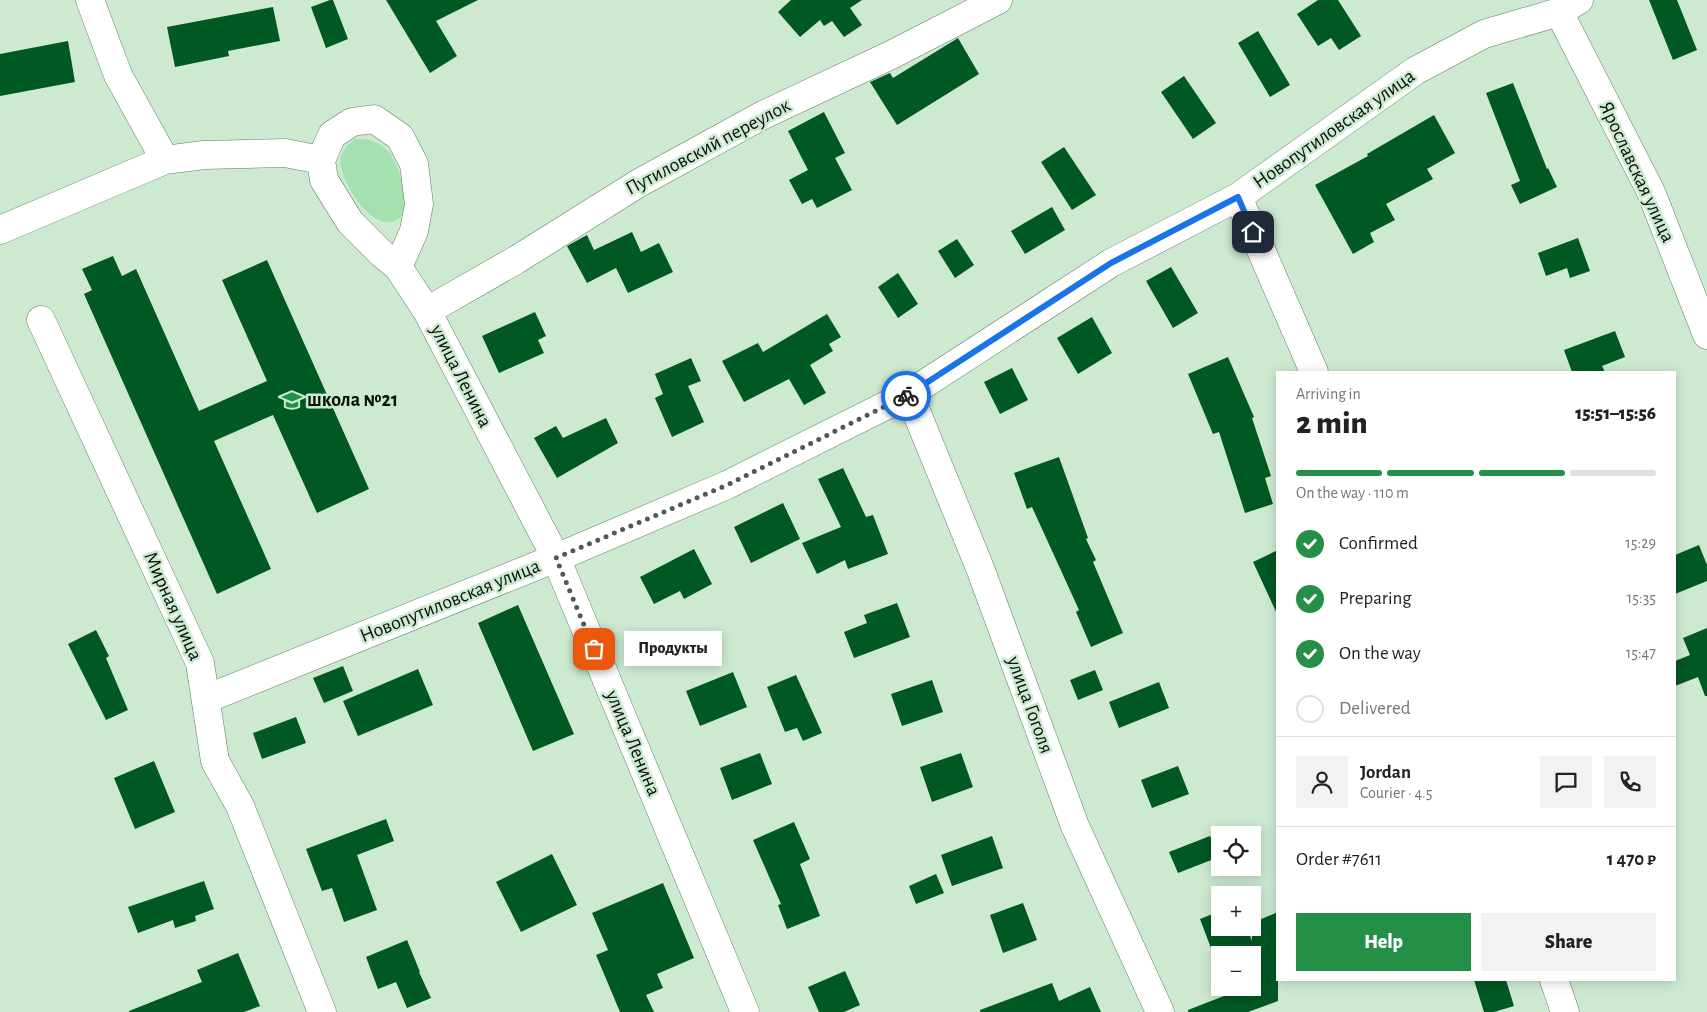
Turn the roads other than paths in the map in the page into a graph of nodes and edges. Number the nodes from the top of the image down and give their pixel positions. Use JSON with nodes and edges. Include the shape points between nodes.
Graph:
{"nodes":[{"id":1,"x":90,"y":0,"type":"edge"},
{"id":2,"x":998,"y":0,"type":"edge"},
{"id":3,"x":1569,"y":6,"type":"edge"},
{"id":4,"x":165,"y":160,"type":"junction"},
{"id":5,"x":321,"y":160,"type":"junction"},
{"id":6,"x":1238,"y":197,"type":"junction"},
{"id":7,"x":0,"y":230,"type":"edge"},
{"id":8,"x":398,"y":267,"type":"junction"},
{"id":9,"x":427,"y":311,"type":"junction"},
{"id":10,"x":41,"y":320,"type":"dead end"},
{"id":11,"x":1707,"y":335,"type":"edge"},
{"id":12,"x":1314,"y":371,"type":"edge"},
{"id":13,"x":909,"y":394,"type":"junction"},
{"id":14,"x":556,"y":558,"type":"junction"},
{"id":15,"x":206,"y":699,"type":"junction"},
{"id":16,"x":1554,"y":981,"type":"edge"},
{"id":17,"x":322,"y":1012,"type":"edge"},
{"id":18,"x":745,"y":1012,"type":"edge"},
{"id":19,"x":1160,"y":1012,"type":"edge"},
{"id":20,"x":1565,"y":1012,"type":"edge"}],
"edges":[{"from":1,"to":4,"type":"street","via":[[118,75]]},
{"from":2,"to":9,"type":"street","name":"Путиловский переулок","via":[[763,115],[639,183]]},
{"from":3,"to":6,"type":"street","name":"Новопутиловская улица","via":[[1484,34],[1415,71]]},
{"from":3,"to":11,"type":"street","name":"Ярославская улица","via":[[1651,192]]},
{"from":4,"to":5,"type":"street","via":[[204,155],[285,153]]},
{"from":4,"to":7,"type":"street"},
{"from":5,"to":8,"type":"street","name":"улица Ленина","via":[[324,180],[350,222]]},
{"from":5,"to":8,"type":"street","via":[[332,135],[352,122],[374,119],[400,137],[414,164],[419,204],[414,231]]},
{"from":6,"to":12,"type":"street"},
{"from":6,"to":13,"type":"street","name":"Новопутиловская улица","via":[[1111,263]]},
{"from":8,"to":9,"type":"street","name":"улица Ленина"},
{"from":9,"to":14,"type":"street","name":"улица Ленина"},
{"from":10,"to":15,"type":"street","name":"Мирная улица","via":[[200,663]]},
{"from":13,"to":14,"type":"street","name":"Новопутиловская улица","via":[[727,485]]},
{"from":13,"to":19,"type":"street","name":"улица Гоголя","via":[[980,568],[1075,826]]},
{"from":14,"to":15,"type":"street","name":"Новопутиловская улица"},
{"from":14,"to":18,"type":"street","name":"улица Ленина"},
{"from":15,"to":17,"type":"street","name":"Мирная улица","via":[[215,761],[240,806]]},
{"from":16,"to":20,"type":"street"}]}
